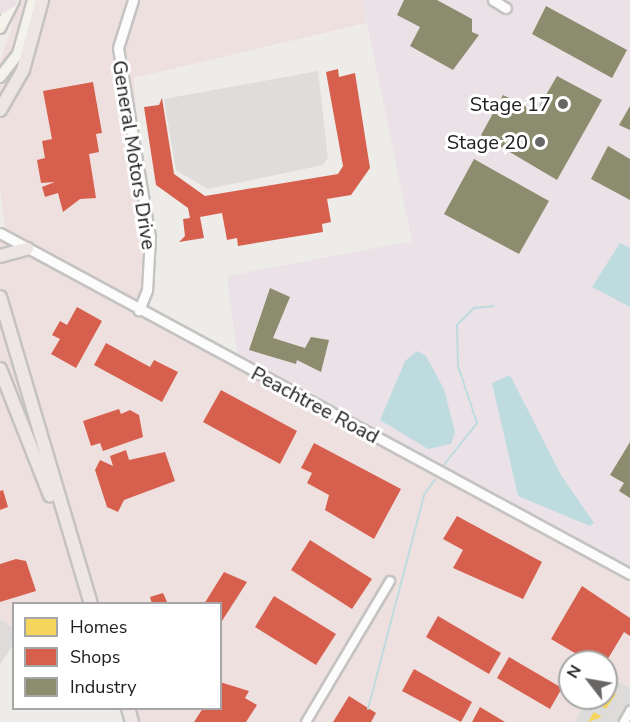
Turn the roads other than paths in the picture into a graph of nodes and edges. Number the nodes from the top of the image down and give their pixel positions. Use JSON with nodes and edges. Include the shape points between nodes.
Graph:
{"nodes":[{"id":1,"x":13,"y":0,"type":"edge"},
{"id":2,"x":33,"y":0,"type":"edge"},
{"id":3,"x":42,"y":0,"type":"edge"},
{"id":4,"x":133,"y":0,"type":"edge"},
{"id":5,"x":493,"y":0,"type":"edge"},
{"id":6,"x":0,"y":7,"type":"edge"},
{"id":7,"x":506,"y":8,"type":"dead end"},
{"id":8,"x":0,"y":28,"type":"edge"},
{"id":9,"x":0,"y":77,"type":"edge"},
{"id":10,"x":0,"y":110,"type":"edge"},
{"id":11,"x":0,"y":233,"type":"edge"},
{"id":12,"x":27,"y":249,"type":"junction"},
{"id":13,"x":0,"y":256,"type":"edge"},
{"id":14,"x":0,"y":297,"type":"edge"},
{"id":15,"x":139,"y":310,"type":"junction"},
{"id":16,"x":0,"y":369,"type":"edge"},
{"id":17,"x":69,"y":541,"type":"junction"},
{"id":18,"x":630,"y":574,"type":"edge"},
{"id":19,"x":390,"y":581,"type":"dead end"},
{"id":20,"x":91,"y":602,"type":"edge"},
{"id":21,"x":630,"y":711,"type":"edge"},
{"id":22,"x":306,"y":722,"type":"edge"},
{"id":23,"x":624,"y":722,"type":"edge"}],
"edges":[{"from":1,"to":6,"type":"highway"},
{"from":1,"to":8,"type":"main road"},
{"from":2,"to":9,"type":"main road","via":[[18,54]]},
{"from":3,"to":10,"type":"highway","via":[[23,70]]},
{"from":4,"to":15,"type":"street","name":"General Motors Drive","via":[[118,48],[150,237],[147,290]]},
{"from":5,"to":7,"type":"street"},
{"from":11,"to":12,"type":"street","name":"Peachtree Road"},
{"from":12,"to":13,"type":"highway"},
{"from":12,"to":15,"type":"street","name":"Peachtree Road"},
{"from":14,"to":17,"type":"highway"},
{"from":15,"to":18,"type":"street","name":"Peachtree Road"},
{"from":16,"to":17,"type":"highway"},
{"from":17,"to":20,"type":"highway"},
{"from":19,"to":22,"type":"street"},
{"from":21,"to":23,"type":"street"}]}
